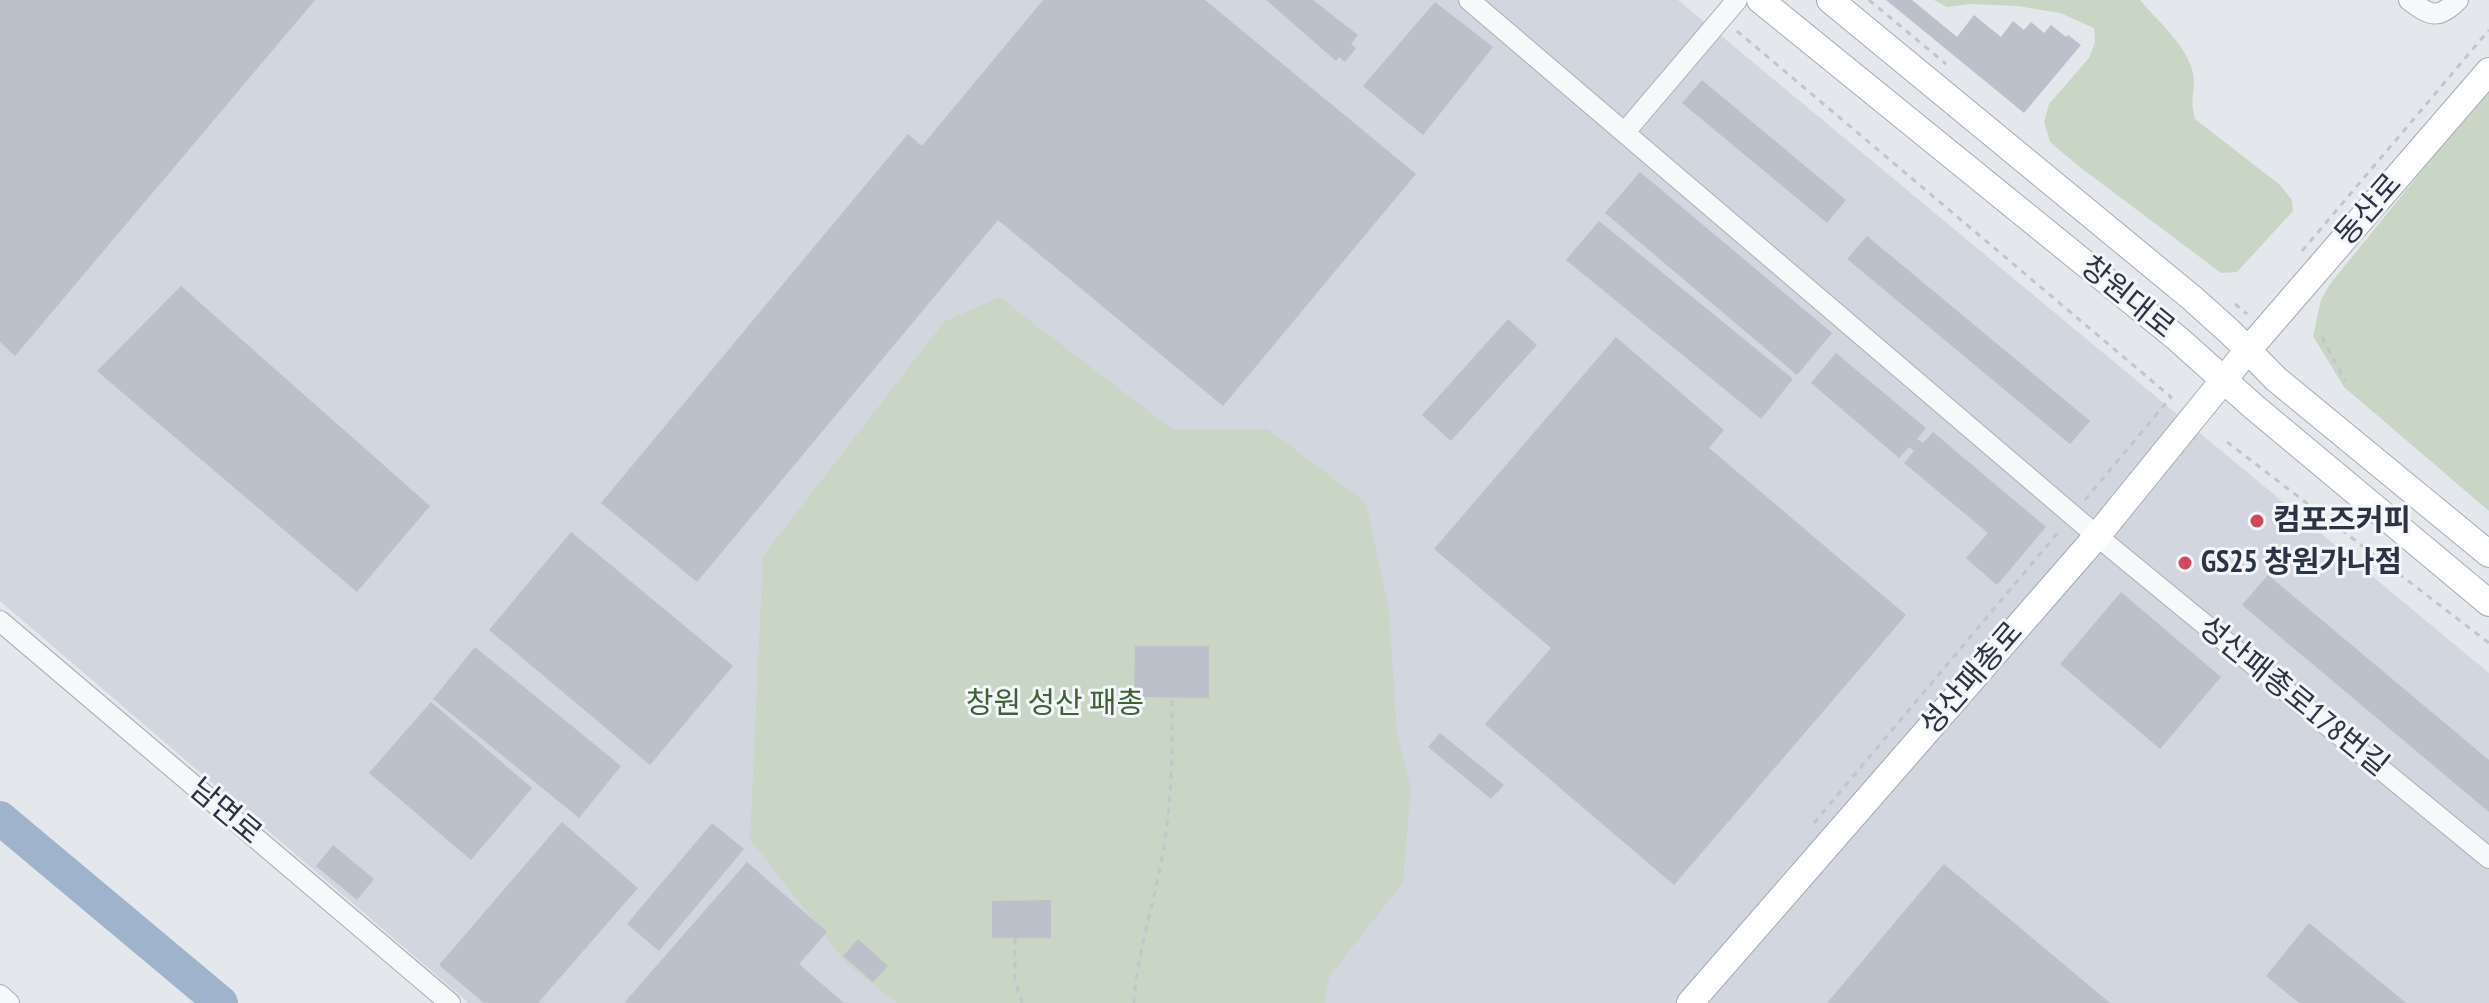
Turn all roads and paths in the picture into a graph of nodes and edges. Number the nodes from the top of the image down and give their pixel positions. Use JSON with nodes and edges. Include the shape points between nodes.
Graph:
{"nodes":[{"id":1,"x":1469,"y":0,"type":"edge"},
{"id":2,"x":1737,"y":0,"type":"edge"},
{"id":3,"x":1760,"y":0,"type":"edge"},
{"id":4,"x":1830,"y":0,"type":"edge"},
{"id":5,"x":2409,"y":0,"type":"edge"},
{"id":6,"x":2458,"y":0,"type":"edge"},
{"id":7,"x":1722,"y":18,"type":"junction"},
{"id":8,"x":2489,"y":30,"type":"edge"},
{"id":9,"x":2489,"y":71,"type":"edge"},
{"id":10,"x":1625,"y":132,"type":"junction"},
{"id":11,"x":2298,"y":255,"type":"dead end"},
{"id":12,"x":2322,"y":337,"type":"dead end"},
{"id":13,"x":2248,"y":350,"type":"junction"},
{"id":14,"x":2224,"y":380,"type":"junction"},
{"id":15,"x":2345,"y":381,"type":"dead end"},
{"id":16,"x":2227,"y":442,"type":"dead end"},
{"id":17,"x":2072,"y":515,"type":"junction"},
{"id":18,"x":2097,"y":536,"type":"junction"},
{"id":19,"x":2489,"y":554,"type":"edge"},
{"id":20,"x":2489,"y":603,"type":"edge"},
{"id":21,"x":0,"y":621,"type":"edge"},
{"id":22,"x":2489,"y":643,"type":"edge"},
{"id":23,"x":1172,"y":697,"type":"dead end"},
{"id":24,"x":1807,"y":832,"type":"dead end"},
{"id":25,"x":2489,"y":858,"type":"edge"},
{"id":26,"x":1015,"y":938,"type":"dead end"},
{"id":27,"x":0,"y":995,"type":"edge"},
{"id":28,"x":9,"y":1003,"type":"edge"},
{"id":29,"x":450,"y":1003,"type":"edge"},
{"id":30,"x":1022,"y":1003,"type":"edge"},
{"id":31,"x":1134,"y":1003,"type":"edge"},
{"id":32,"x":1690,"y":1003,"type":"edge"}],
"edges":[{"from":1,"to":10,"type":"street","name":"성산패총로178번길"},
{"from":2,"to":7,"type":"street"},
{"from":3,"to":14,"type":"main road","name":"창원대로"},
{"from":4,"to":13,"type":"main road","name":"창원대로"},
{"from":5,"to":6,"type":"street","via":[[2429,14],[2440,14]]},
{"from":7,"to":10,"type":"street"},
{"from":7,"to":17,"type":"path","via":[[2171,397]]},
{"from":8,"to":11,"type":"path"},
{"from":9,"to":13,"type":"main road","name":"동산로"},
{"from":10,"to":17,"type":"street","name":"성산패총로178번길"},
{"from":12,"to":15,"type":"path"},
{"from":13,"to":14,"type":"main road","name":"성산패총로"},
{"from":13,"to":19,"type":"main road","name":"창원대로","via":[[2276,379]]},
{"from":14,"to":18,"type":"main road","name":"성산패총로"},
{"from":14,"to":20,"type":"main road","name":"창원대로"},
{"from":16,"to":22,"type":"path"},
{"from":17,"to":18,"type":"street","name":"성산패총로178번길"},
{"from":17,"to":24,"type":"path"},
{"from":18,"to":25,"type":"street","name":"성산패총로178번길"},
{"from":18,"to":32,"type":"main road","name":"성산패총로"},
{"from":21,"to":29,"type":"street","name":"남면로"},
{"from":23,"to":31,"type":"path","via":[[1173,769],[1165,838]]},
{"from":26,"to":30,"type":"path","via":[[1015,980]]},
{"from":27,"to":28,"type":"street"}]}
